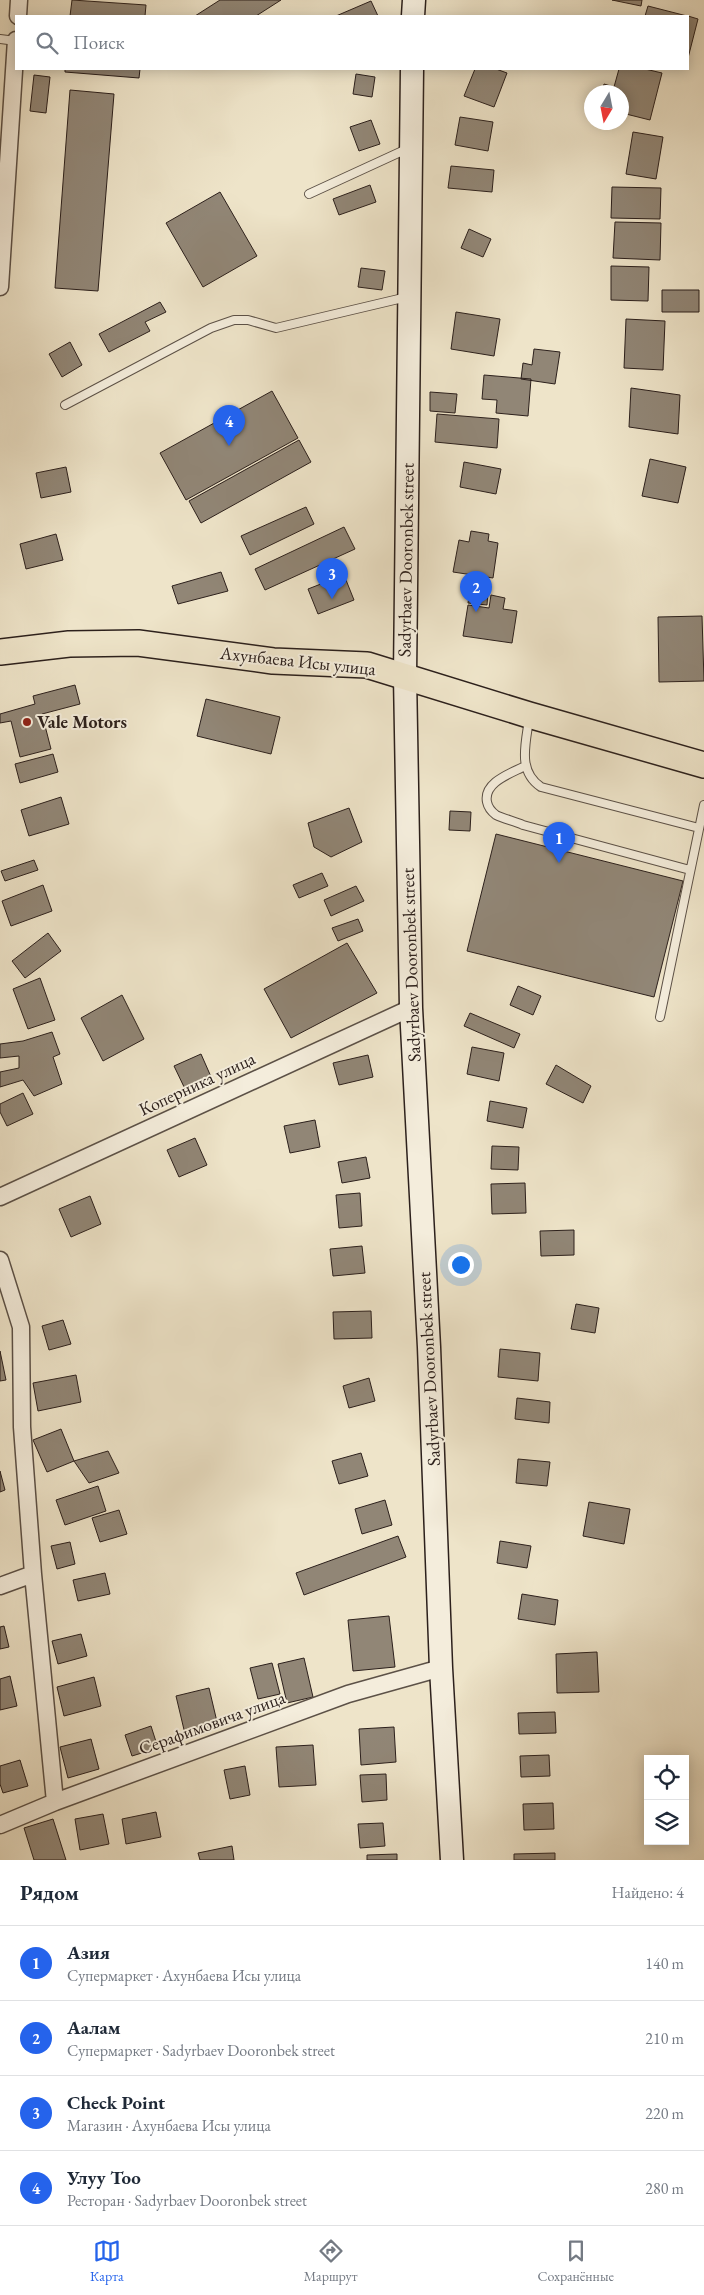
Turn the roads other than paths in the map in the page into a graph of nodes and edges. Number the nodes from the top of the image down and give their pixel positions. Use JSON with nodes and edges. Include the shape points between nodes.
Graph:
{"nodes":[{"id":1,"x":19,"y":0,"type":"edge"},
{"id":2,"x":414,"y":0,"type":"edge"},
{"id":3,"x":18,"y":15,"type":"edge"},
{"id":4,"x":413,"y":15,"type":"edge"},
{"id":5,"x":0,"y":39,"type":"edge"},
{"id":6,"x":15,"y":40,"type":"edge"},
{"id":7,"x":15,"y":48,"type":"edge"},
{"id":8,"x":412,"y":70,"type":"edge"},
{"id":9,"x":5,"y":133,"type":"edge"},
{"id":10,"x":411,"y":147,"type":"junction"},
{"id":11,"x":309,"y":194,"type":"dead end"},
{"id":12,"x":0,"y":287,"type":"edge"},
{"id":13,"x":409,"y":297,"type":"junction"},
{"id":14,"x":65,"y":405,"type":"dead end"},
{"id":15,"x":0,"y":652,"type":"edge"},
{"id":16,"x":405,"y":676,"type":"junction"},
{"id":17,"x":529,"y":715,"type":"junction"},
{"id":18,"x":704,"y":765,"type":"edge"},
{"id":19,"x":525,"y":766,"type":"junction"},
{"id":20,"x":704,"y":805,"type":"edge"},
{"id":21,"x":699,"y":828,"type":"junction"},
{"id":22,"x":690,"y":870,"type":"junction"},
{"id":23,"x":411,"y":1008,"type":"junction"},
{"id":24,"x":660,"y":1017,"type":"dead end"},
{"id":25,"x":0,"y":1197,"type":"edge"},
{"id":26,"x":0,"y":1260,"type":"edge"},
{"id":27,"x":33,"y":1574,"type":"junction"},
{"id":28,"x":0,"y":1586,"type":"edge"},
{"id":29,"x":441,"y":1668,"type":"junction"},
{"id":30,"x":55,"y":1802,"type":"junction"},
{"id":31,"x":0,"y":1825,"type":"edge"},
{"id":32,"x":452,"y":1860,"type":"edge"}],
"edges":[{"from":1,"to":3,"type":"street"},
{"from":2,"to":4,"type":"main road"},
{"from":5,"to":6,"type":"lane"},
{"from":7,"to":9,"type":"street"},
{"from":8,"to":10,"type":"main road","name":"Sadyrbaev Dooronbek street"},
{"from":9,"to":12,"type":"street"},
{"from":10,"to":11,"type":"lane"},
{"from":10,"to":13,"type":"main road","name":"Sadyrbaev Dooronbek street"},
{"from":13,"to":14,"type":"lane","via":[[276,328],[248,320],[234,320],[211,328]]},
{"from":13,"to":16,"type":"main road","name":"Sadyrbaev Dooronbek street"},
{"from":15,"to":16,"type":"main road","name":"Ахунбаева Исы улица","via":[[69,644],[138,643],[274,661],[367,665]]},
{"from":16,"to":17,"type":"main road","name":"Ахунбаева Исы улица"},
{"from":16,"to":23,"type":"main road","name":"Sadyrbaev Dooronbek street"},
{"from":17,"to":18,"type":"main road","name":"Ахунбаева Исы улица"},
{"from":17,"to":19,"type":"lane"},
{"from":19,"to":21,"type":"lane","via":[[534,782],[541,787]]},
{"from":19,"to":22,"type":"lane","via":[[489,790],[487,803],[496,815]]},
{"from":20,"to":21,"type":"lane"},
{"from":21,"to":22,"type":"lane"},
{"from":22,"to":24,"type":"lane"},
{"from":23,"to":25,"type":"street","name":"Коперника улица"},
{"from":23,"to":29,"type":"main road","name":"Sadyrbaev Dooronbek street","via":[[429,1347]]},
{"from":26,"to":27,"type":"street","via":[[20,1327],[22,1427]]},
{"from":27,"to":28,"type":"street"},
{"from":27,"to":30,"type":"street"},
{"from":29,"to":30,"type":"street","name":"Серафимовича улица","via":[[348,1694]]},
{"from":29,"to":32,"type":"main road","name":"Sadyrbaev Dooronbek street"},
{"from":30,"to":31,"type":"street","name":"Серафимовича улица"}]}
